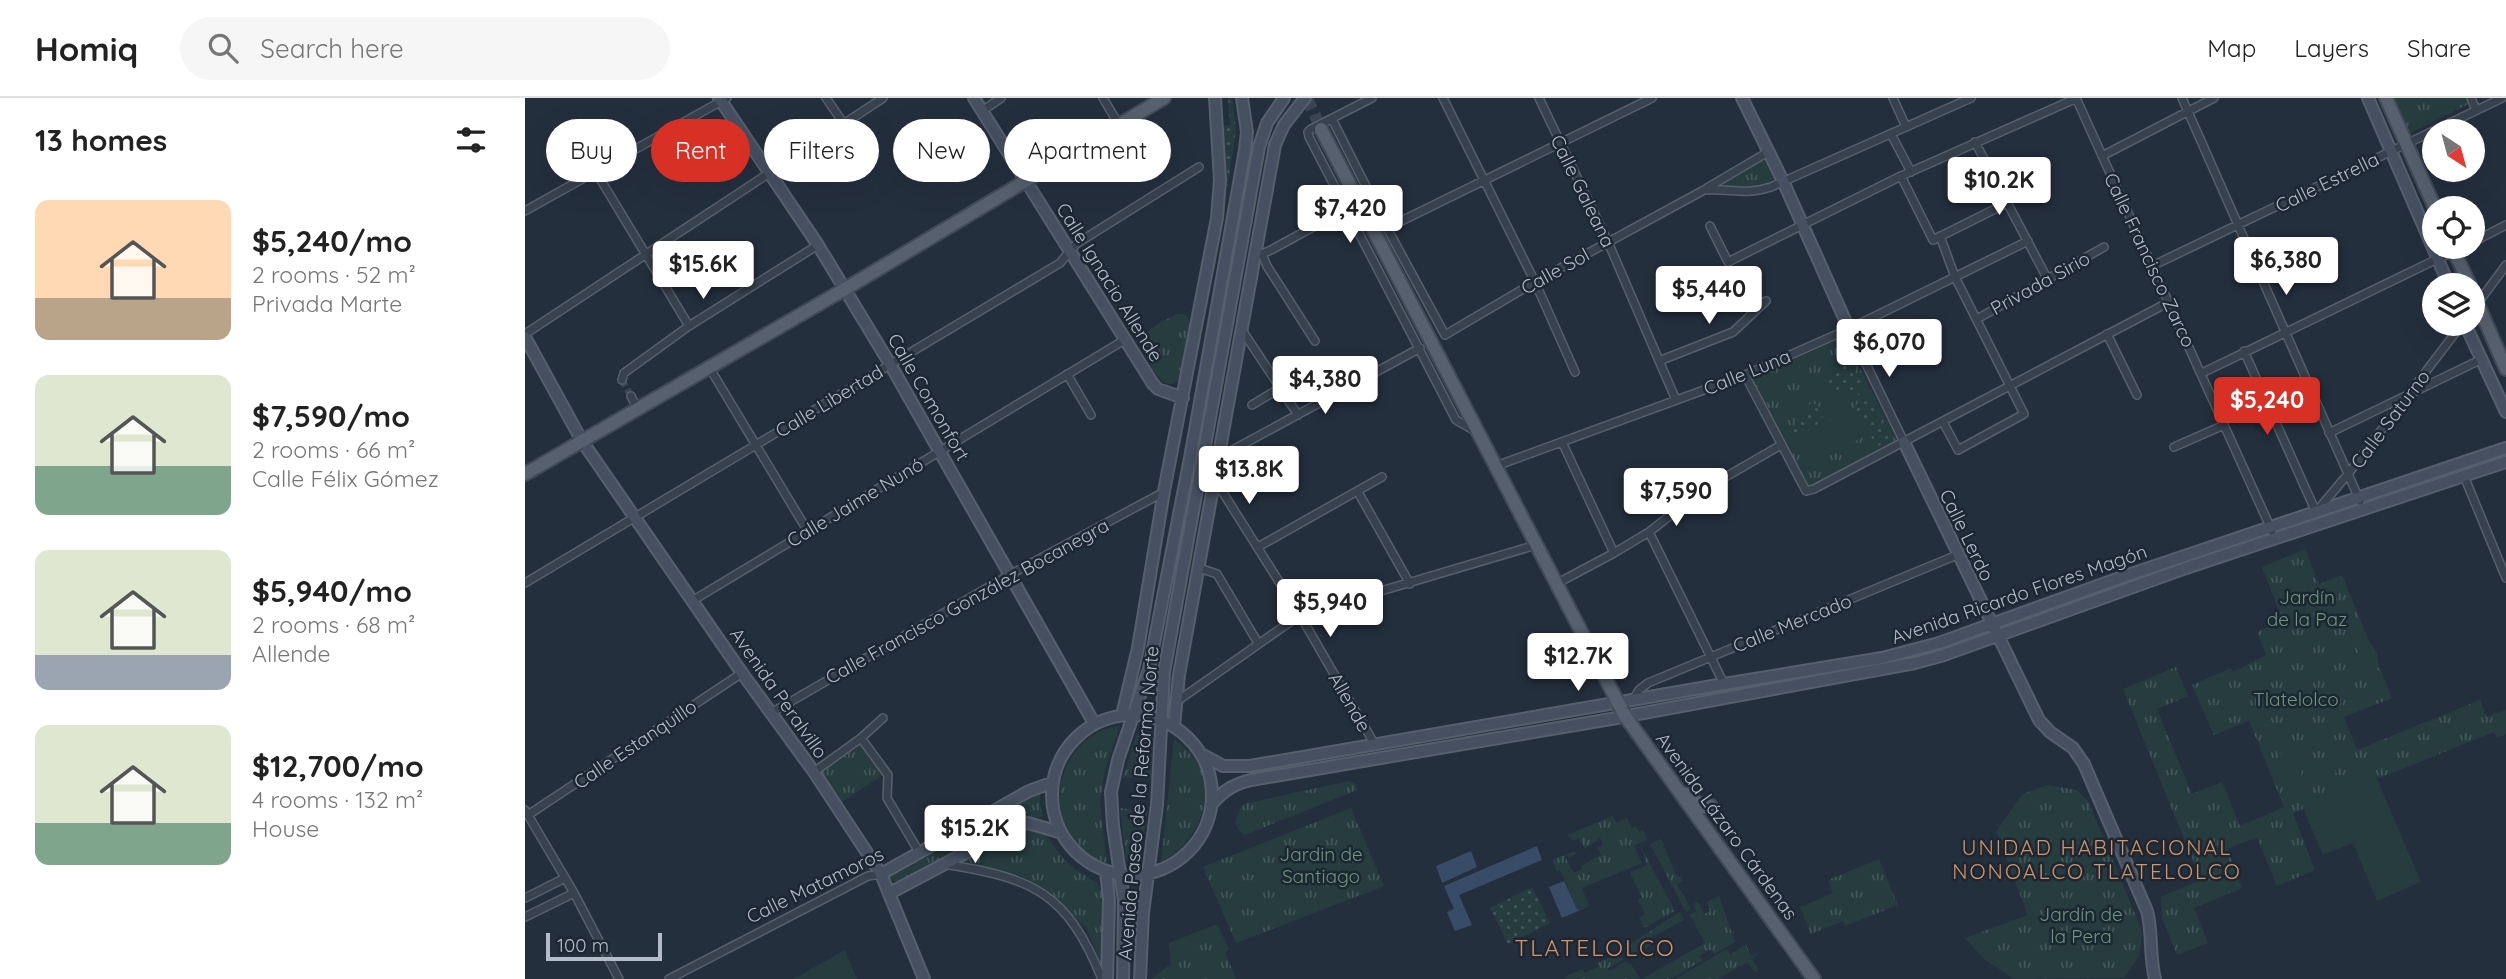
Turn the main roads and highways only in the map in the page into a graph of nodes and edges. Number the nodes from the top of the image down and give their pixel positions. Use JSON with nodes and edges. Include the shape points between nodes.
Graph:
{"nodes":[{"id":1,"x":974,"y":98,"type":"edge"},
{"id":2,"x":1164,"y":98,"type":"edge"},
{"id":3,"x":1215,"y":98,"type":"edge"},
{"id":4,"x":1242,"y":98,"type":"edge"},
{"id":5,"x":1284,"y":98,"type":"edge"},
{"id":6,"x":1305,"y":98,"type":"edge"},
{"id":7,"x":1742,"y":98,"type":"edge"},
{"id":8,"x":2368,"y":98,"type":"edge"},
{"id":9,"x":2386,"y":98,"type":"edge"},
{"id":10,"x":722,"y":99,"type":"edge"},
{"id":11,"x":1129,"y":119,"type":"edge"},
{"id":12,"x":1321,"y":129,"type":"tunnel mouth"},
{"id":13,"x":1004,"y":146,"type":"edge"},
{"id":14,"x":1024,"y":182,"type":"edge"},
{"id":15,"x":1027,"y":182,"type":"edge"},
{"id":16,"x":2430,"y":196,"type":"edge"},
{"id":17,"x":2443,"y":273,"type":"edge"},
{"id":18,"x":845,"y":289,"type":"junction"},
{"id":19,"x":2485,"y":317,"type":"edge"},
{"id":20,"x":1849,"y":329,"type":"road end"},
{"id":21,"x":525,"y":335,"type":"edge"},
{"id":22,"x":2470,"y":336,"type":"edge"},
{"id":23,"x":2502,"y":350,"type":"edge"},
{"id":24,"x":2506,"y":369,"type":"edge"},
{"id":25,"x":1183,"y":398,"type":"junction"},
{"id":26,"x":2506,"y":412,"type":"edge"},
{"id":27,"x":582,"y":440,"type":"junction"},
{"id":28,"x":1904,"y":442,"type":"road end"},
{"id":29,"x":2502,"y":449,"type":"edge"},
{"id":30,"x":2503,"y":463,"type":"edge"},
{"id":31,"x":525,"y":474,"type":"edge"},
{"id":32,"x":2361,"y":503,"type":"junction"},
{"id":33,"x":2272,"y":532,"type":"junction"},
{"id":34,"x":1995,"y":630,"type":"junction"},
{"id":35,"x":1618,"y":703,"type":"junction"},
{"id":36,"x":1127,"y":714,"type":"junction"},
{"id":37,"x":1625,"y":716,"type":"junction"},
{"id":38,"x":1161,"y":719,"type":"junction"},
{"id":39,"x":1094,"y":723,"type":"junction"},
{"id":40,"x":1174,"y":726,"type":"junction"},
{"id":41,"x":1201,"y":754,"type":"junction"},
{"id":42,"x":1051,"y":783,"type":"junction"},
{"id":43,"x":1674,"y":786,"type":"junction"},
{"id":44,"x":1212,"y":804,"type":"junction"},
{"id":45,"x":1711,"y":806,"type":"dead end"},
{"id":46,"x":1059,"y":832,"type":"junction"},
{"id":47,"x":1106,"y":871,"type":"junction"},
{"id":48,"x":1148,"y":873,"type":"junction"},
{"id":49,"x":881,"y":874,"type":"junction"},
{"id":50,"x":1121,"y":875,"type":"junction"},
{"id":51,"x":890,"y":893,"type":"junction"},
{"id":52,"x":924,"y":979,"type":"edge"},
{"id":53,"x":1107,"y":979,"type":"edge"},
{"id":54,"x":1123,"y":979,"type":"edge"},
{"id":55,"x":1140,"y":979,"type":"edge"},
{"id":56,"x":1814,"y":979,"type":"edge"},
{"id":57,"x":2155,"y":979,"type":"edge"}],
"edges":[{"from":1,"to":13,"type":"main road","name":"Calle Ignacio Allende"},
{"from":2,"to":11,"type":"main road"},
{"from":3,"to":25,"type":"main road","name":"Avenida Paseo de la Reforma Norte","via":[[1220,198]]},
{"from":4,"to":36,"type":"main road","name":"Avenida Paseo de la Reforma Norte","via":[[1245,150],[1202,394],[1149,670]]},
{"from":5,"to":38,"type":"main road","name":"Avenida Paseo de la Reforma Norte","via":[[1267,123],[1259,147],[1164,672]]},
{"from":6,"to":40,"type":"main road","name":"Avenida Paseo de la Reforma Norte","via":[[1275,145]]},
{"from":7,"to":20,"type":"main road","name":"Calle Lerdo"},
{"from":8,"to":17,"type":"main road"},
{"from":9,"to":16,"type":"main road"},
{"from":10,"to":18,"type":"main road","name":"Calle Comonfort"},
{"from":12,"to":35,"type":"main road","name":"Avenida Lázaro Cárdenas"},
{"from":14,"to":18,"type":"main road"},
{"from":15,"to":25,"type":"main road","name":"Calle Ignacio Allende","via":[[1153,384]]},
{"from":18,"to":27,"type":"main road","via":[[709,366],[634,402]]},
{"from":18,"to":39,"type":"main road","name":"Calle Comonfort"},
{"from":19,"to":23,"type":"main road"},
{"from":21,"to":27,"type":"main road","name":"Avenida Peralvillo"},
{"from":22,"to":26,"type":"main road"},
{"from":23,"to":24,"type":"main road"},
{"from":25,"to":36,"type":"main road","name":"Avenida Paseo de la Reforma Norte"},
{"from":27,"to":31,"type":"main road"},
{"from":27,"to":49,"type":"main road","name":"Avenida Peralvillo"},
{"from":28,"to":34,"type":"main road","name":"Calle Lerdo"},
{"from":29,"to":30,"type":"main road"},
{"from":29,"to":32,"type":"main road","name":"Avenida Ricardo Flores Magón"},
{"from":30,"to":32,"type":"main road","name":"Avenida Ricardo Flores Magón"},
{"from":32,"to":33,"type":"main road","name":"Avenida Ricardo Flores Magón"},
{"from":32,"to":33,"type":"main road","name":"Avenida Ricardo Flores Magón","via":[[2316,512]]},
{"from":33,"to":34,"type":"main road","name":"Avenida Ricardo Flores Magón"},
{"from":34,"to":35,"type":"main road","name":"Avenida Ricardo Flores Magón","via":[[1882,658]]},
{"from":34,"to":37,"type":"main road","name":"Avenida Ricardo Flores Magón","via":[[1944,654],[1884,670]]},
{"from":34,"to":57,"type":"main road","name":"Calle Lerdo","via":[[2039,720],[2073,748],[2084,764],[2147,911]]},
{"from":35,"to":37,"type":"main road","name":"Avenida Lázaro Cárdenas"},
{"from":35,"to":41,"type":"main road","name":"Avenida Ricardo Flores Magón","via":[[1250,766],[1223,766]]},
{"from":36,"to":38,"type":"main road"},
{"from":36,"to":39,"type":"main road"},
{"from":36,"to":50,"type":"main road","name":"Avenida Paseo de la Reforma Norte","via":[[1111,792]]},
{"from":37,"to":43,"type":"main road","name":"Avenida Lázaro Cárdenas"},
{"from":37,"to":44,"type":"main road","name":"Avenida Ricardo Flores Magón","via":[[1251,780],[1223,790]]},
{"from":38,"to":40,"type":"main road"},
{"from":38,"to":48,"type":"main road","name":"Avenida Paseo de la Reforma Norte"},
{"from":39,"to":42,"type":"main road","via":[[1073,740]]},
{"from":40,"to":41,"type":"main road"},
{"from":41,"to":44,"type":"main road","via":[[1210,778]]},
{"from":42,"to":46,"type":"main road"},
{"from":42,"to":49,"type":"main road","name":"Calle Matamoros"},
{"from":43,"to":45,"type":"main road","via":[[1703,807]]},
{"from":43,"to":56,"type":"main road","name":"Avenida Lázaro Cárdenas"},
{"from":44,"to":48,"type":"main road","via":[[1200,836],[1189,850],[1176,862]]},
{"from":46,"to":47,"type":"main road","via":[[1085,861]]},
{"from":46,"to":51,"type":"main road","name":"Calle Matamoros","via":[[1028,823],[1018,825]]},
{"from":47,"to":50,"type":"main road"},
{"from":47,"to":53,"type":"main road","name":"Avenida Paseo de la Reforma Norte"},
{"from":48,"to":50,"type":"main road"},
{"from":48,"to":55,"type":"main road","name":"Avenida Paseo de la Reforma Norte"},
{"from":49,"to":51,"type":"main road","name":"Avenida Peralvillo"},
{"from":50,"to":54,"type":"main road","name":"Avenida Paseo de la Reforma Norte"},
{"from":51,"to":52,"type":"main road","name":"Avenida Peralvillo"}]}
